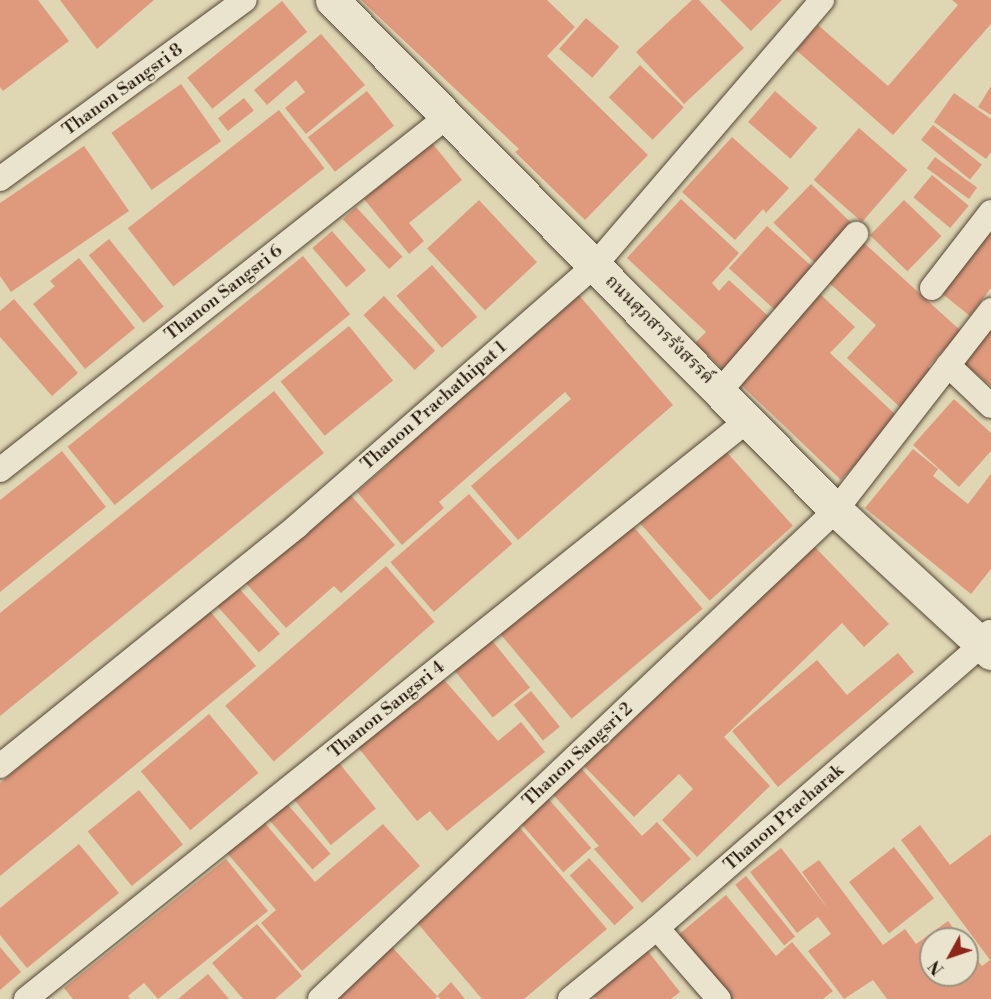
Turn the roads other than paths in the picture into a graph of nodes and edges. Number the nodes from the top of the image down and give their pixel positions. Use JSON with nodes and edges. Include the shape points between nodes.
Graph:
{"nodes":[{"id":1,"x":245,"y":0,"type":"edge"},
{"id":2,"x":332,"y":0,"type":"edge"},
{"id":3,"x":822,"y":0,"type":"edge"},
{"id":4,"x":448,"y":116,"type":"junction"},
{"id":5,"x":0,"y":179,"type":"edge"},
{"id":6,"x":991,"y":212,"type":"edge"},
{"id":7,"x":856,"y":234,"type":"dead end"},
{"id":8,"x":595,"y":265,"type":"junction"},
{"id":9,"x":932,"y":288,"type":"dead end"},
{"id":10,"x":991,"y":310,"type":"edge"},
{"id":11,"x":948,"y":364,"type":"junction"},
{"id":12,"x":720,"y":392,"type":"junction"},
{"id":13,"x":991,"y":406,"type":"edge"},
{"id":14,"x":748,"y":420,"type":"junction"},
{"id":15,"x":0,"y":470,"type":"edge"},
{"id":16,"x":836,"y":510,"type":"junction"},
{"id":17,"x":988,"y":643,"type":"edge"},
{"id":18,"x":0,"y":766,"type":"edge"},
{"id":19,"x":657,"y":928,"type":"junction"},
{"id":20,"x":26,"y":999,"type":"edge"},
{"id":21,"x":320,"y":999,"type":"edge"},
{"id":22,"x":570,"y":999,"type":"edge"},
{"id":23,"x":719,"y":999,"type":"edge"}],
"edges":[{"from":1,"to":5,"type":"street","name":"Thanon Sangsri 8"},
{"from":2,"to":4,"type":"street","name":"ถนนศุภสารรังสรรค์"},
{"from":3,"to":8,"type":"street","name":"Thanon Prachathipat 1"},
{"from":4,"to":8,"type":"street","name":"ถนนศุภสารรังสรรค์"},
{"from":4,"to":15,"type":"street","name":"Thanon Sangsri 6"},
{"from":6,"to":9,"type":"street"},
{"from":7,"to":12,"type":"street"},
{"from":8,"to":12,"type":"street","name":"ถนนศุภสารรังสรรค์"},
{"from":8,"to":18,"type":"street","name":"Thanon Prachathipat 1","via":[[297,526]]},
{"from":10,"to":11,"type":"street","name":"Thanon Sangsri 2"},
{"from":11,"to":13,"type":"street"},
{"from":11,"to":16,"type":"street","name":"Thanon Sangsri 2"},
{"from":12,"to":14,"type":"street","name":"ถนนศุภสารรังสรรค์"},
{"from":14,"to":16,"type":"street","name":"ถนนศุภสารรังสรรค์"},
{"from":14,"to":20,"type":"street","name":"Thanon Sangsri 4"},
{"from":16,"to":17,"type":"street","name":"ถนนศุภสารรังสรรค์"},
{"from":16,"to":21,"type":"street","name":"Thanon Sangsri 2"},
{"from":17,"to":19,"type":"street","name":"Thanon Pracharak"},
{"from":19,"to":22,"type":"street","name":"Thanon Pracharak"},
{"from":19,"to":23,"type":"street"}]}
